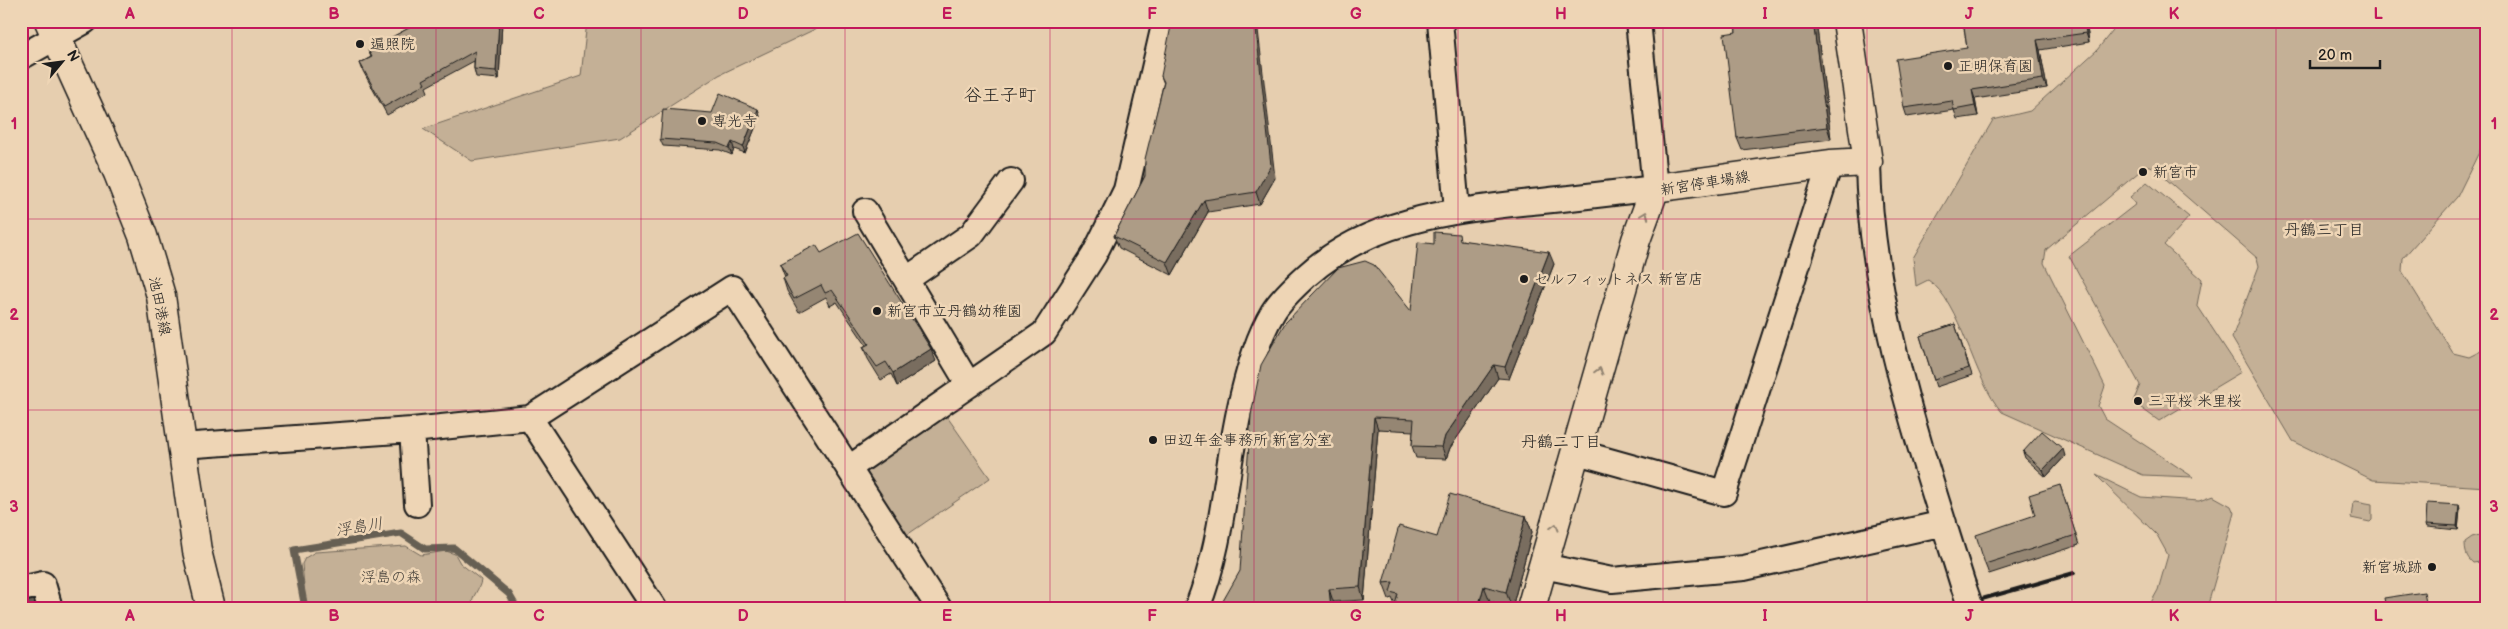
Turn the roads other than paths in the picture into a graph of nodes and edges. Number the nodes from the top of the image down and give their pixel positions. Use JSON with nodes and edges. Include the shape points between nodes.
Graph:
{"nodes":[{"id":1,"x":85,"y":21,"type":"edge"},
{"id":2,"x":1165,"y":21,"type":"edge"},
{"id":3,"x":1440,"y":21,"type":"edge"},
{"id":4,"x":1638,"y":21,"type":"edge"},
{"id":5,"x":1847,"y":21,"type":"edge"},
{"id":6,"x":53,"y":30,"type":"edge"},
{"id":7,"x":21,"y":57,"type":"edge"},
{"id":8,"x":1868,"y":162,"type":"junction"},
{"id":9,"x":1830,"y":164,"type":"junction"},
{"id":10,"x":1011,"y":181,"type":"dead end"},
{"id":11,"x":1655,"y":188,"type":"junction"},
{"id":12,"x":1457,"y":210,"type":"junction"},
{"id":13,"x":865,"y":211,"type":"dead end"},
{"id":14,"x":907,"y":279,"type":"junction"},
{"id":15,"x":969,"y":385,"type":"junction"},
{"id":16,"x":530,"y":418,"type":"junction"},
{"id":17,"x":412,"y":430,"type":"junction"},
{"id":18,"x":181,"y":446,"type":"junction"},
{"id":19,"x":1577,"y":452,"type":"junction"},
{"id":20,"x":849,"y":468,"type":"junction"},
{"id":21,"x":417,"y":504,"type":"dead end"},
{"id":22,"x":1944,"y":523,"type":"junction"},
{"id":23,"x":1544,"y":566,"type":"junction"},
{"id":24,"x":21,"y":590,"type":"edge"},
{"id":25,"x":50,"y":608,"type":"edge"},
{"id":26,"x":211,"y":608,"type":"edge"},
{"id":27,"x":654,"y":608,"type":"edge"},
{"id":28,"x":939,"y":608,"type":"edge"},
{"id":29,"x":1196,"y":608,"type":"edge"},
{"id":30,"x":1531,"y":608,"type":"edge"},
{"id":31,"x":1971,"y":608,"type":"edge"}],
"edges":[{"from":1,"to":6,"type":"street"},
{"from":2,"to":15,"type":"street","via":[[1126,190],[1094,256],[1044,333]]},
{"from":3,"to":12,"type":"street"},
{"from":4,"to":11,"type":"street"},
{"from":5,"to":8,"type":"main road"},
{"from":6,"to":7,"type":"street"},
{"from":6,"to":18,"type":"main road","name":"池田港線","via":[[143,236],[161,296]]},
{"from":8,"to":9,"type":"main road","name":"新宮停車場線"},
{"from":8,"to":22,"type":"street","via":[[1873,247],[1901,378]]},
{"from":9,"to":11,"type":"main road","name":"新宮停車場線"},
{"from":9,"to":19,"type":"street","via":[[1724,493]]},
{"from":10,"to":14,"type":"street","via":[[972,235]]},
{"from":11,"to":12,"type":"street"},
{"from":19,"to":11,"type":"main road","name":"新宮停車場線","one_way":true,"via":[[1636,240]]},
{"from":12,"to":29,"type":"street","via":[[1383,229],[1345,247],[1306,276],[1273,311],[1255,350],[1242,396],[1223,516]]},
{"from":13,"to":14,"type":"street"},
{"from":14,"to":15,"type":"street"},
{"from":15,"to":20,"type":"street"},
{"from":16,"to":17,"type":"street"},
{"from":16,"to":20,"type":"street","via":[[732,288]]},
{"from":16,"to":27,"type":"street"},
{"from":17,"to":18,"type":"street"},
{"from":17,"to":21,"type":"street"},
{"from":18,"to":26,"type":"main road","name":"池田港線","via":[[197,550]]},
{"from":23,"to":19,"type":"main road","name":"新宮停車場線","one_way":true},
{"from":20,"to":28,"type":"street"},
{"from":22,"to":23,"type":"street","via":[[1744,568],[1612,580]]},
{"from":22,"to":31,"type":"street","bridge":true},
{"from":23,"to":30,"type":"main road","name":"新宮停車場線"},
{"from":24,"to":25,"type":"street","via":[[43,584]]}]}
